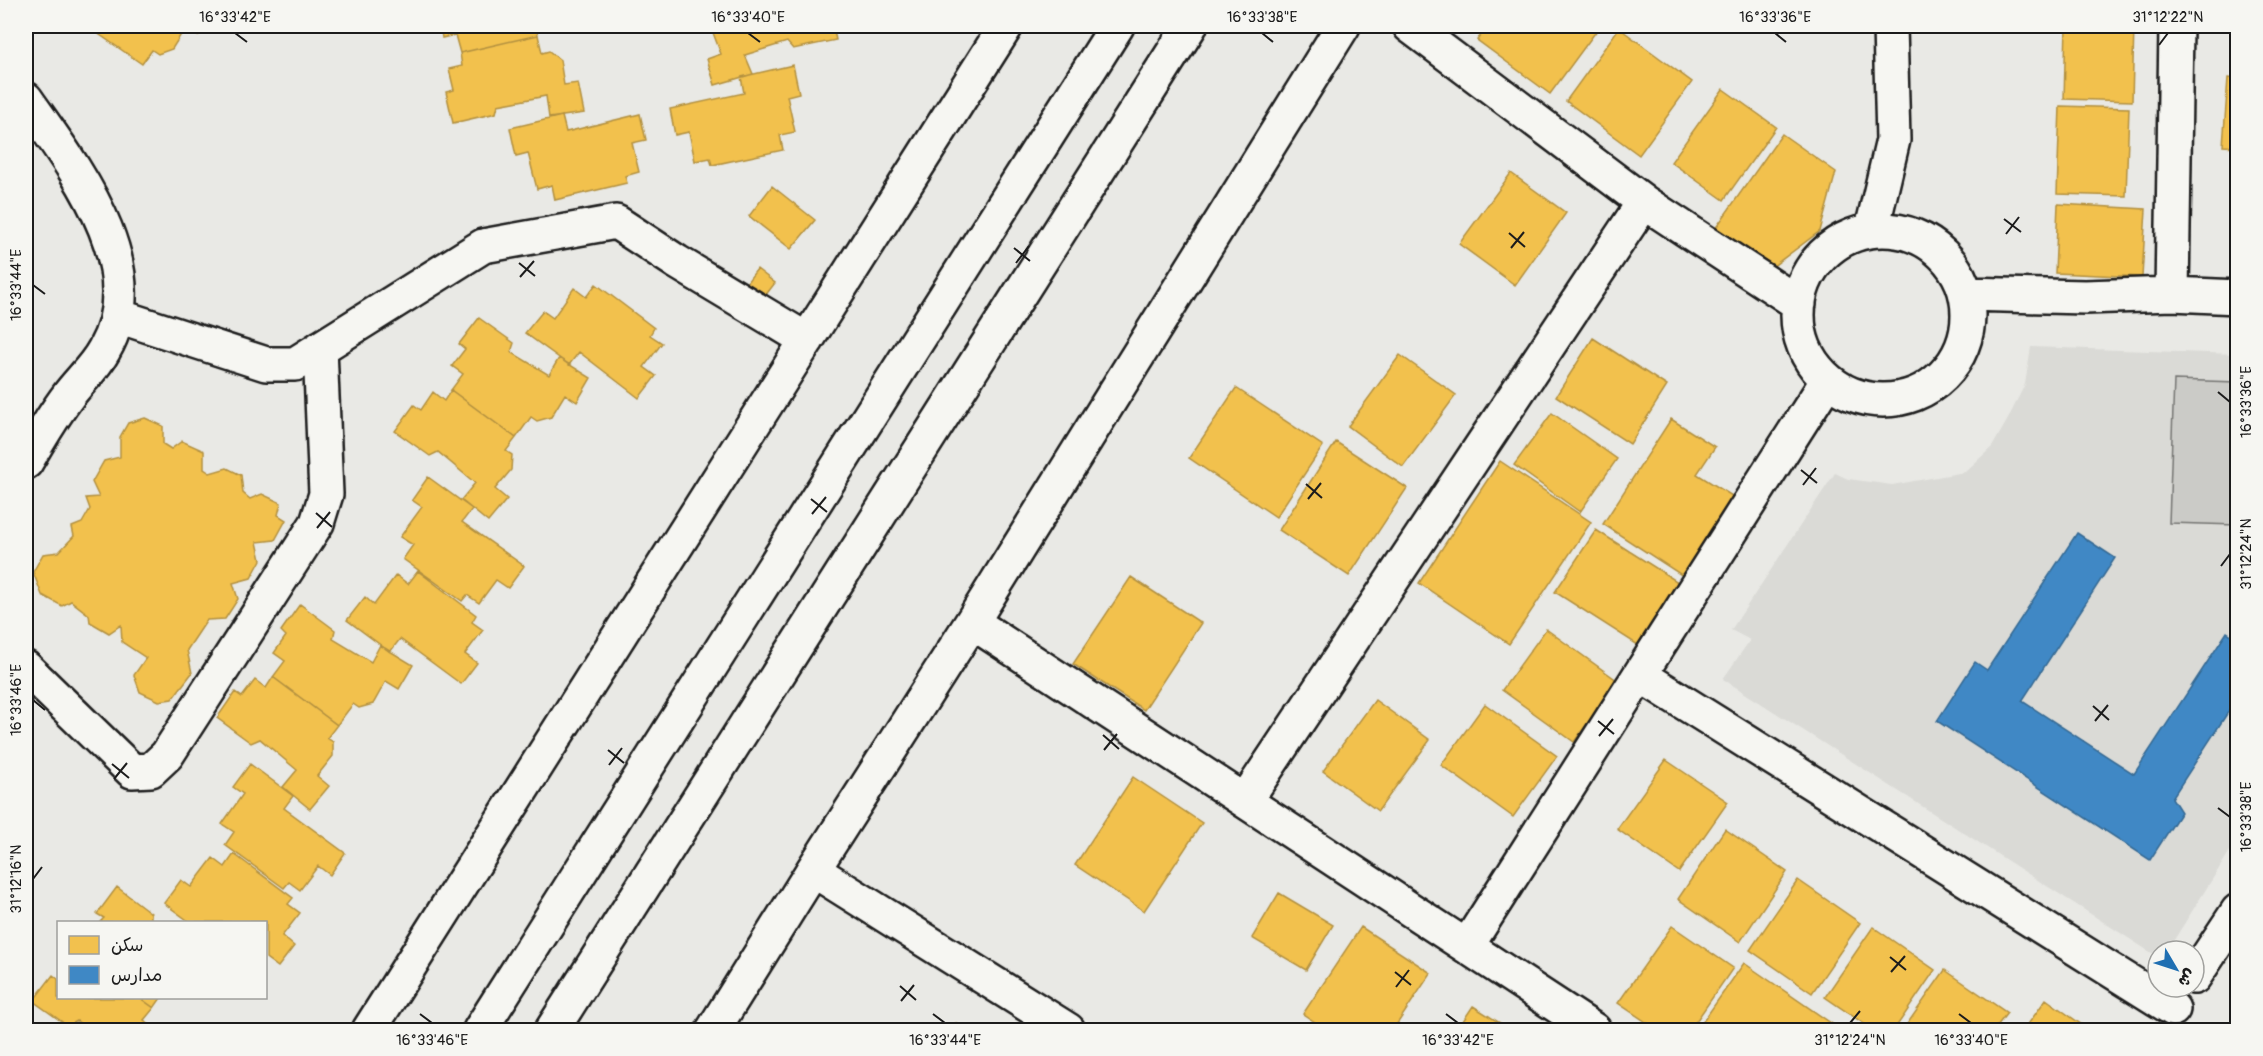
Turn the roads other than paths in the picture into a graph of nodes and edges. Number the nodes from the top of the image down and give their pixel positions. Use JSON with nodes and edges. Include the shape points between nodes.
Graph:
{"nodes":[{"id":1,"x":1006,"y":26,"type":"edge"},
{"id":2,"x":1117,"y":26,"type":"edge"},
{"id":3,"x":1190,"y":26,"type":"edge"},
{"id":4,"x":1343,"y":26,"type":"edge"},
{"id":5,"x":1410,"y":26,"type":"edge"},
{"id":6,"x":1890,"y":26,"type":"edge"},
{"id":7,"x":2176,"y":26,"type":"edge"},
{"id":8,"x":26,"y":99,"type":"edge"},
{"id":9,"x":1644,"y":202,"type":"junction"},
{"id":10,"x":1872,"y":229,"type":"junction"},
{"id":11,"x":1966,"y":294,"type":"junction"},
{"id":12,"x":2172,"y":294,"type":"junction"},
{"id":13,"x":2238,"y":297,"type":"edge"},
{"id":14,"x":1799,"y":304,"type":"junction"},
{"id":15,"x":118,"y":316,"type":"junction"},
{"id":16,"x":807,"y":340,"type":"junction"},
{"id":17,"x":320,"y":348,"type":"junction"},
{"id":18,"x":1827,"y":381,"type":"junction"},
{"id":19,"x":26,"y":462,"type":"edge"},
{"id":20,"x":972,"y":622,"type":"junction"},
{"id":21,"x":26,"y":668,"type":"edge"},
{"id":22,"x":1640,"y":675,"type":"junction"},
{"id":23,"x":1245,"y":801,"type":"junction"},
{"id":24,"x":813,"y":870,"type":"junction"},
{"id":25,"x":2238,"y":911,"type":"edge"},
{"id":26,"x":1467,"y":946,"type":"junction"},
{"id":27,"x":2206,"y":959,"type":"edge"},
{"id":28,"x":2174,"y":1009,"type":"edge"},
{"id":29,"x":369,"y":1030,"type":"edge"},
{"id":30,"x":480,"y":1030,"type":"edge"},
{"id":31,"x":552,"y":1030,"type":"edge"},
{"id":32,"x":713,"y":1030,"type":"edge"},
{"id":33,"x":1068,"y":1030,"type":"edge"},
{"id":34,"x":1594,"y":1030,"type":"edge"}],
"edges":[{"from":1,"to":16,"type":"main road"},
{"from":2,"to":30,"type":"main road"},
{"from":3,"to":31,"type":"main road"},
{"from":4,"to":20,"type":"main road"},
{"from":5,"to":9,"type":"main road"},
{"from":6,"to":10,"type":"main road","via":[[1893,140]]},
{"from":7,"to":12,"type":"main road"},
{"from":8,"to":15,"type":"main road","via":[[75,171],[107,232],[118,271]]},
{"from":9,"to":14,"type":"main road"},
{"from":9,"to":23,"type":"main road"},
{"from":10,"to":11,"type":"main road","via":[[1897,229],[1921,237],[1957,271]]},
{"from":10,"to":14,"type":"main road","via":[[1848,236],[1826,250],[1810,269]]},
{"from":11,"to":12,"type":"main road"},
{"from":11,"to":18,"type":"main road","via":[[1969,321],[1962,347],[1948,371],[1928,388],[1903,399],[1875,401],[1849,395]]},
{"from":12,"to":13,"type":"main road"},
{"from":14,"to":18,"type":"main road","via":[[1796,316],[1800,340],[1810,362]]},
{"from":15,"to":17,"type":"main road","via":[[266,364],[295,364]]},
{"from":15,"to":19,"type":"main road","via":[[105,350],[66,398]]},
{"from":16,"to":17,"type":"main road","via":[[616,222],[483,246]]},
{"from":16,"to":29,"type":"main road"},
{"from":17,"to":21,"type":"main road","via":[[326,494],[318,523],[167,754],[151,770],[132,771]]},
{"from":18,"to":22,"type":"main road"},
{"from":20,"to":23,"type":"main road"},
{"from":20,"to":24,"type":"main road"},
{"from":22,"to":26,"type":"main road"},
{"from":22,"to":28,"type":"main road"},
{"from":23,"to":26,"type":"main road"},
{"from":24,"to":32,"type":"main road"},
{"from":24,"to":33,"type":"main road"},
{"from":25,"to":27,"type":"main road"},
{"from":26,"to":34,"type":"main road"}]}
